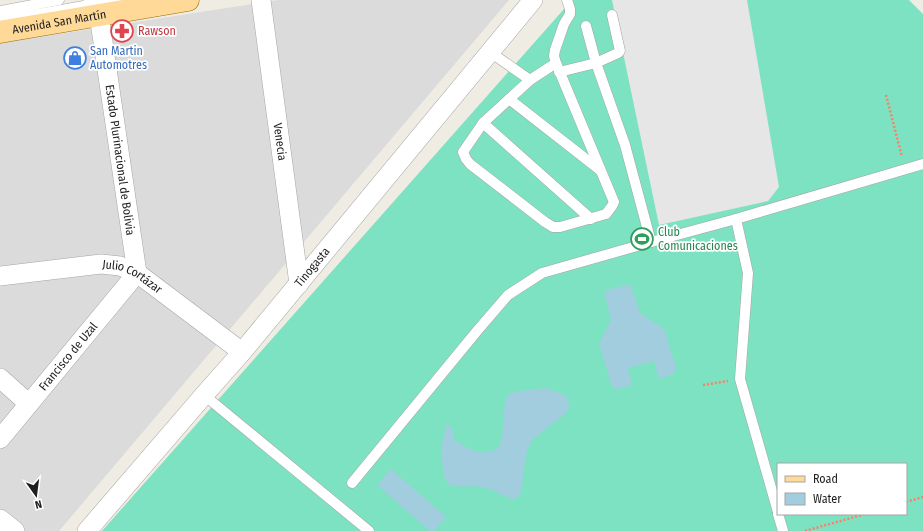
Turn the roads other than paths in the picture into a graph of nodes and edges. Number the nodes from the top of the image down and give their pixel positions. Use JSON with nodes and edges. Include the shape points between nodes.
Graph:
{"nodes":[{"id":1,"x":59,"y":0,"type":"edge"},
{"id":2,"x":116,"y":0,"type":"edge"},
{"id":3,"x":188,"y":0,"type":"edge"},
{"id":4,"x":261,"y":0,"type":"edge"},
{"id":5,"x":533,"y":0,"type":"edge"},
{"id":6,"x":567,"y":0,"type":"edge"},
{"id":7,"x":95,"y":6,"type":"edge"},
{"id":8,"x":0,"y":11,"type":"edge"},
{"id":9,"x":612,"y":15,"type":"dead end"},
{"id":10,"x":0,"y":20,"type":"edge"},
{"id":11,"x":586,"y":26,"type":"dead end"},
{"id":12,"x":0,"y":32,"type":"edge"},
{"id":13,"x":490,"y":52,"type":"junction"},
{"id":14,"x":596,"y":63,"type":"junction"},
{"id":15,"x":557,"y":67,"type":"junction"},
{"id":16,"x":530,"y":80,"type":"junction"},
{"id":17,"x":509,"y":99,"type":"junction"},
{"id":18,"x":483,"y":123,"type":"junction"},
{"id":19,"x":923,"y":164,"type":"edge"},
{"id":20,"x":601,"y":171,"type":"junction"},
{"id":21,"x":591,"y":219,"type":"junction"},
{"id":22,"x":736,"y":220,"type":"junction"},
{"id":23,"x":651,"y":242,"type":"junction"},
{"id":24,"x":137,"y":273,"type":"junction"},
{"id":25,"x":0,"y":276,"type":"edge"},
{"id":26,"x":299,"y":284,"type":"junction"},
{"id":27,"x":242,"y":352,"type":"junction"},
{"id":28,"x":0,"y":378,"type":"edge"},
{"id":29,"x":204,"y":394,"type":"junction"},
{"id":30,"x":29,"y":404,"type":"junction"},
{"id":31,"x":0,"y":439,"type":"edge"},
{"id":32,"x":352,"y":482,"type":"dead end"},
{"id":33,"x":777,"y":509,"type":"edge"},
{"id":34,"x":779,"y":515,"type":"edge"},
{"id":35,"x":0,"y":519,"type":"edge"},
{"id":36,"x":15,"y":531,"type":"edge"},
{"id":37,"x":87,"y":531,"type":"edge"},
{"id":38,"x":369,"y":531,"type":"edge"},
{"id":39,"x":783,"y":531,"type":"edge"}],
"edges":[{"from":1,"to":8,"type":"lane"},
{"from":2,"to":7,"type":"lane"},
{"from":3,"to":7,"type":"main road","name":"Avenida San Martín"},
{"from":4,"to":26,"type":"street","name":"Venecia"},
{"from":5,"to":13,"type":"street","name":"Tinogasta"},
{"from":6,"to":15,"type":"lane","via":[[570,14],[555,50]]},
{"from":7,"to":10,"type":"lane"},
{"from":7,"to":12,"type":"main road","name":"Avenida San Martín"},
{"from":7,"to":24,"type":"street","name":"Estado Plurinacional de Bolivia"},
{"from":9,"to":14,"type":"lane","via":[[620,50]]},
{"from":11,"to":14,"type":"lane"},
{"from":13,"to":16,"type":"lane"},
{"from":13,"to":26,"type":"street","name":"Tinogasta"},
{"from":14,"to":15,"type":"lane"},
{"from":14,"to":23,"type":"lane","via":[[625,145]]},
{"from":15,"to":16,"type":"lane"},
{"from":15,"to":20,"type":"lane"},
{"from":16,"to":17,"type":"lane"},
{"from":17,"to":18,"type":"lane"},
{"from":17,"to":20,"type":"lane"},
{"from":18,"to":21,"type":"lane"},
{"from":18,"to":21,"type":"lane","via":[[463,152],[470,164],[553,226],[560,227]]},
{"from":19,"to":22,"type":"lane"},
{"from":20,"to":21,"type":"lane","via":[[614,202],[606,214]]},
{"from":22,"to":23,"type":"lane"},
{"from":22,"to":33,"type":"lane","via":[[748,273],[740,379]]},
{"from":23,"to":32,"type":"lane","via":[[542,273],[508,294]]},
{"from":24,"to":25,"type":"street","name":"Julio Cortázar","via":[[120,266],[101,264]]},
{"from":24,"to":27,"type":"street","name":"Julio Cortázar"},
{"from":24,"to":30,"type":"street","name":"Francisco de Uzal"},
{"from":26,"to":27,"type":"street","name":"Tinogasta"},
{"from":27,"to":29,"type":"street","name":"Tinogasta"},
{"from":28,"to":30,"type":"street"},
{"from":29,"to":37,"type":"street","name":"Tinogasta"},
{"from":29,"to":38,"type":"lane"},
{"from":30,"to":31,"type":"street","name":"Francisco de Uzal"},
{"from":34,"to":39,"type":"lane"},
{"from":35,"to":36,"type":"street"}]}
